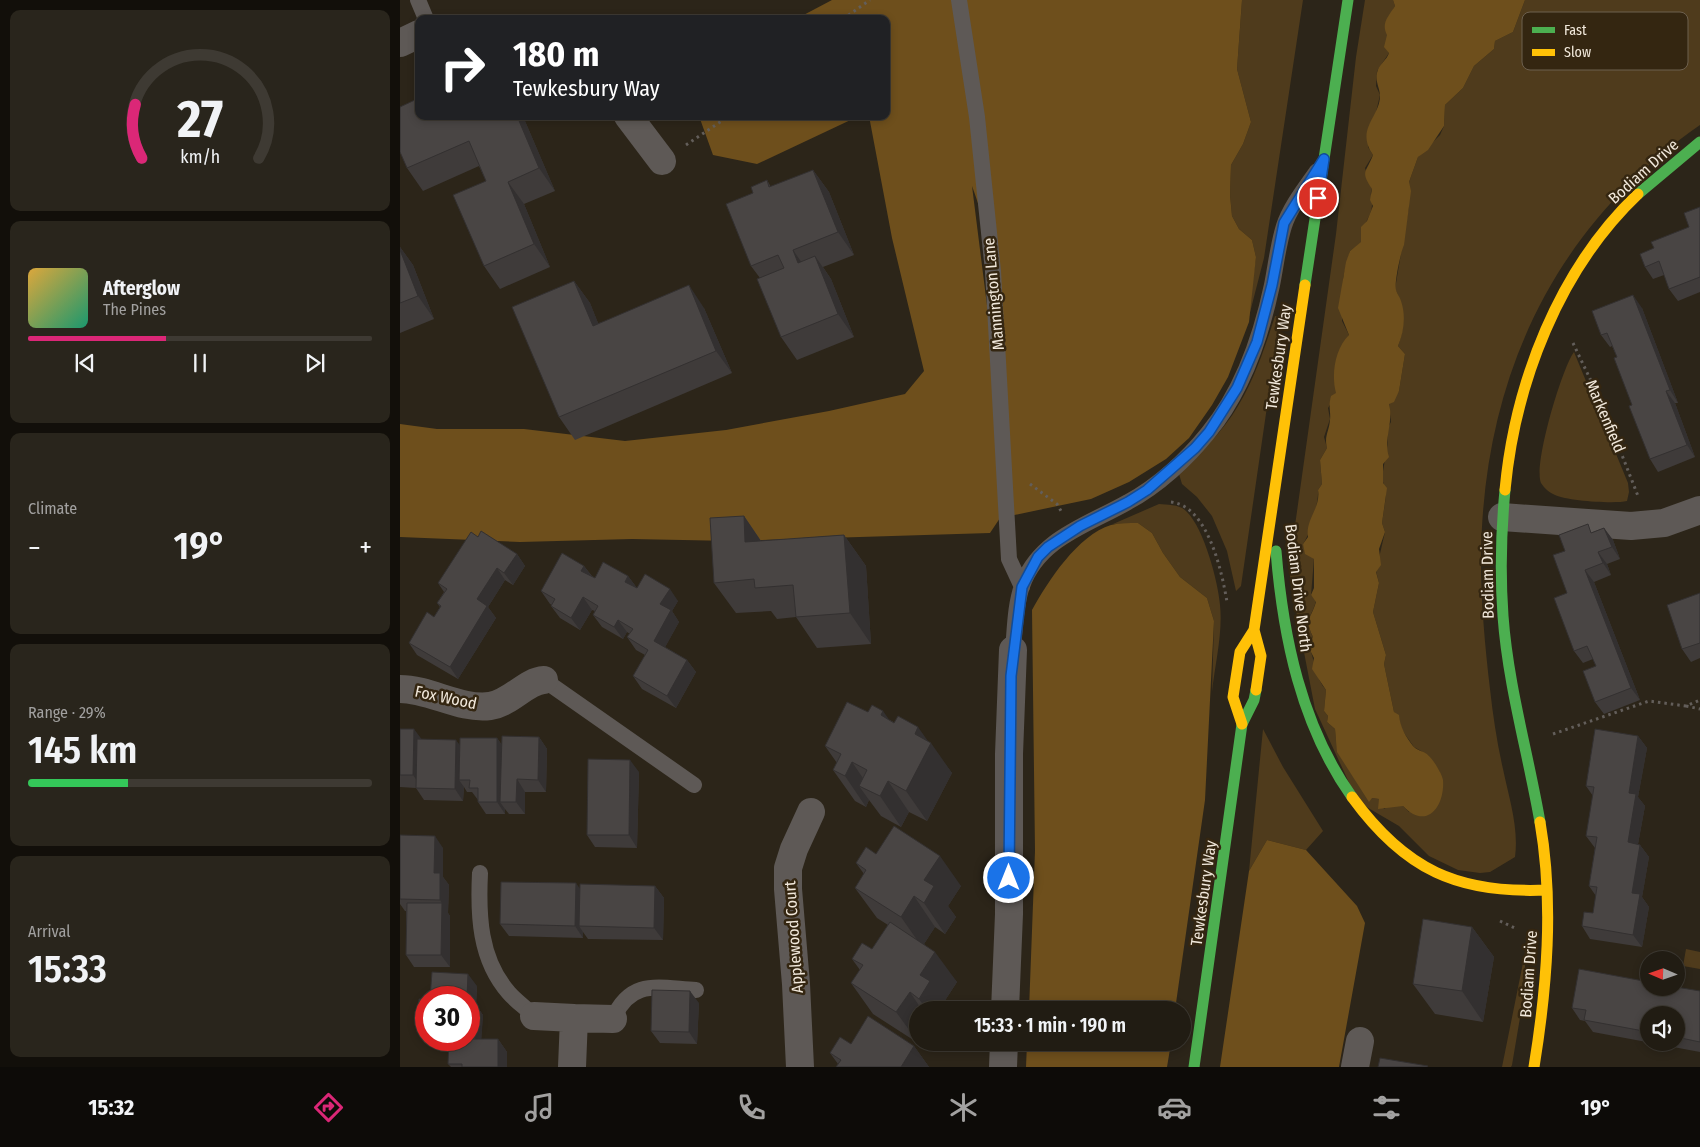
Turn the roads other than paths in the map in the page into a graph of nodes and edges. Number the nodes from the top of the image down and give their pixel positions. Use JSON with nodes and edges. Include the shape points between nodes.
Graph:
{"nodes":[{"id":1,"x":418,"y":0,"type":"edge"},
{"id":2,"x":959,"y":0,"type":"edge"},
{"id":3,"x":1348,"y":0,"type":"edge"},
{"id":4,"x":424,"y":15,"type":"edge"},
{"id":5,"x":415,"y":36,"type":"edge"},
{"id":6,"x":400,"y":43,"type":"edge"},
{"id":7,"x":631,"y":120,"type":"edge"},
{"id":8,"x":1700,"y":142,"type":"edge"},
{"id":9,"x":1324,"y":159,"type":"junction"},
{"id":10,"x":662,"y":161,"type":"road end"},
{"id":11,"x":1272,"y":502,"type":"junction"},
{"id":12,"x":1700,"y":510,"type":"edge"},
{"id":13,"x":1502,"y":517,"type":"junction"},
{"id":14,"x":1022,"y":587,"type":"junction"},
{"id":15,"x":1254,"y":630,"type":"junction"},
{"id":16,"x":1013,"y":650,"type":"joint"},
{"id":17,"x":544,"y":680,"type":"joint"},
{"id":18,"x":400,"y":689,"type":"edge"},
{"id":19,"x":1242,"y":724,"type":"junction"},
{"id":20,"x":694,"y":785,"type":"dead end"},
{"id":21,"x":811,"y":812,"type":"dead end"},
{"id":22,"x":480,"y":873,"type":"dead end"},
{"id":23,"x":1547,"y":890,"type":"junction"},
{"id":24,"x":696,"y":990,"type":"dead end"},
{"id":25,"x":1005,"y":1001,"type":"edge"},
{"id":26,"x":534,"y":1016,"type":"joint"},
{"id":27,"x":574,"y":1018,"type":"junction"},
{"id":28,"x":612,"y":1019,"type":"joint"},
{"id":29,"x":1004,"y":1051,"type":"edge"},
{"id":30,"x":572,"y":1067,"type":"edge"},
{"id":31,"x":800,"y":1067,"type":"edge"},
{"id":32,"x":1003,"y":1067,"type":"edge"},
{"id":33,"x":1194,"y":1067,"type":"edge"},
{"id":34,"x":1536,"y":1067,"type":"edge"}],
"edges":[{"from":1,"to":4,"type":"lane"},
{"from":2,"to":14,"type":"lane","name":"Mannington Lane","via":[[977,117],[993,271],[1009,559]]},
{"from":3,"to":9,"type":"street","name":"Tewkesbury Way"},
{"from":5,"to":6,"type":"street"},
{"from":7,"to":10,"type":"street"},
{"from":8,"to":13,"type":"street","name":"Bodiam Drive","via":[[1669,165],[1618,215],[1576,270],[1531,371],[1520,408]]},
{"from":9,"to":11,"type":"street","name":"Tewkesbury Way"},
{"from":9,"to":14,"type":"lane","via":[[1284,223],[1257,342],[1237,388],[1209,432],[1147,490],[1074,529],[1048,547],[1038,557]]},
{"from":11,"to":15,"type":"street","name":"Tewkesbury Way"},
{"from":11,"to":23,"type":"street","name":"Bodiam Drive North","via":[[1279,582],[1292,660],[1318,733],[1338,776],[1362,813],[1397,848],[1421,866],[1447,879],[1484,887]]},
{"from":12,"to":13,"type":"street","via":[[1664,523],[1631,526]]},
{"from":13,"to":23,"type":"street","name":"Bodiam Drive","via":[[1503,616],[1541,828]]},
{"from":14,"to":16,"type":"lane"},
{"from":15,"to":19,"type":"street","name":"Tewkesbury Way","via":[[1261,656],[1254,700]]},
{"from":15,"to":19,"type":"street","name":"Tewkesbury Way","via":[[1240,652],[1233,697]]},
{"from":16,"to":25,"type":"street"},
{"from":17,"to":18,"type":"street","name":"Fox Wood","via":[[536,680],[512,698],[490,706],[473,706],[414,689]]},
{"from":17,"to":20,"type":"lane"},
{"from":19,"to":33,"type":"street","name":"Tewkesbury Way"},
{"from":21,"to":31,"type":"street","name":"Applewood Court","via":[[788,868]]},
{"from":22,"to":26,"type":"lane","via":[[482,937],[492,968],[508,992]]},
{"from":23,"to":34,"type":"street","name":"Bodiam Drive","via":[[1549,939]]},
{"from":24,"to":28,"type":"lane","via":[[643,989],[628,995]]},
{"from":26,"to":27,"type":"street"},
{"from":27,"to":28,"type":"street"},
{"from":27,"to":30,"type":"street"},
{"from":29,"to":32,"type":"street"}]}
